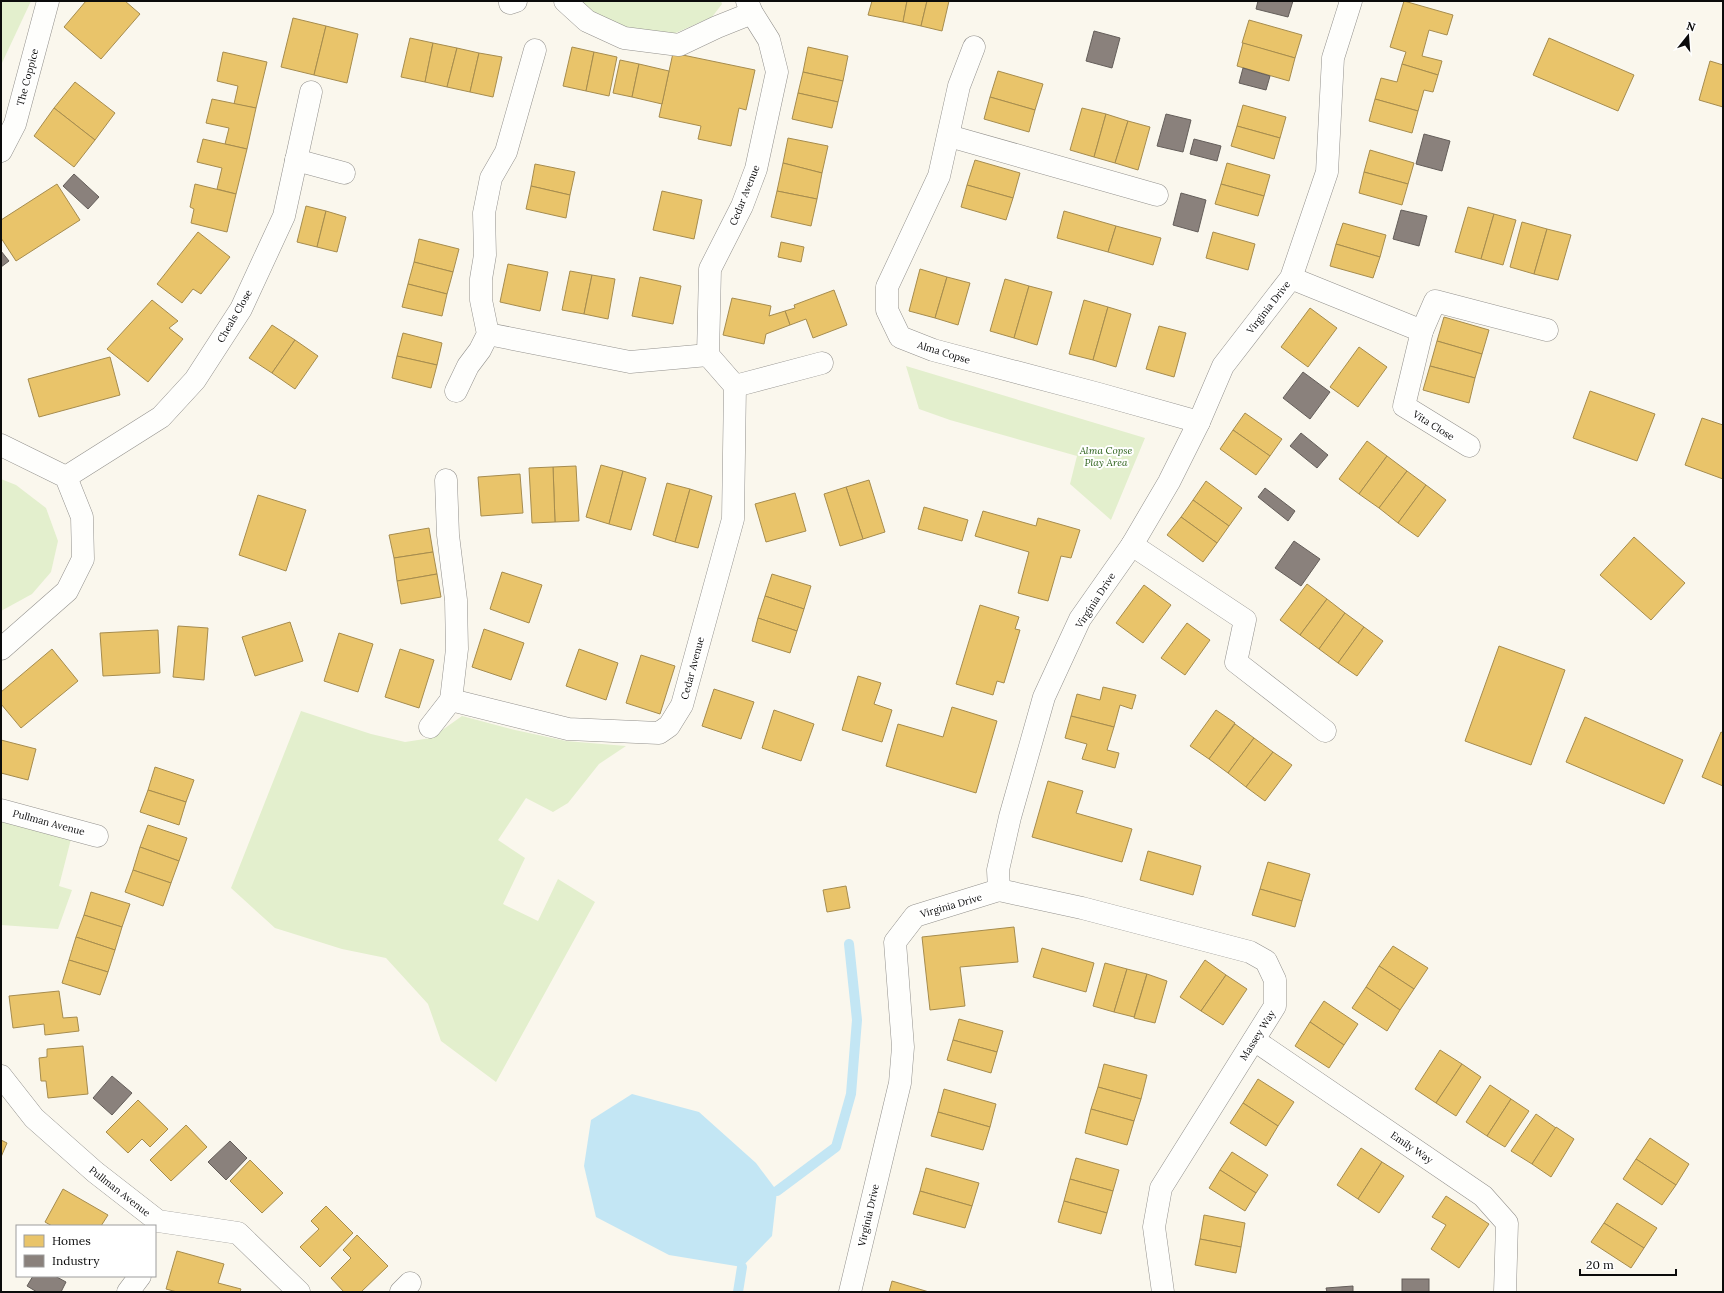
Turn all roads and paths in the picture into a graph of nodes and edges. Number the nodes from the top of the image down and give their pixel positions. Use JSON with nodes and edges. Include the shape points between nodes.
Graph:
{"nodes":[{"id":1,"x":48,"y":1,"type":"edge"},
{"id":2,"x":565,"y":1,"type":"edge"},
{"id":3,"x":1351,"y":1,"type":"edge"},
{"id":4,"x":749,"y":7,"type":"edge"},
{"id":5,"x":974,"y":47,"type":"dead end"},
{"id":6,"x":535,"y":50,"type":"dead end"},
{"id":7,"x":311,"y":92,"type":"dead end"},
{"id":8,"x":949,"y":136,"type":"junction"},
{"id":9,"x":1,"y":151,"type":"edge"},
{"id":10,"x":296,"y":160,"type":"junction"},
{"id":11,"x":344,"y":172,"type":"dead end"},
{"id":12,"x":1156,"y":195,"type":"dead end"},
{"id":13,"x":1291,"y":278,"type":"junction"},
{"id":14,"x":1547,"y":330,"type":"dead end"},
{"id":15,"x":1422,"y":331,"type":"junction"},
{"id":16,"x":488,"y":334,"type":"junction"},
{"id":17,"x":708,"y":355,"type":"junction"},
{"id":18,"x":822,"y":363,"type":"dead end"},
{"id":19,"x":735,"y":386,"type":"junction"},
{"id":20,"x":456,"y":391,"type":"dead end"},
{"id":21,"x":1199,"y":422,"type":"junction"},
{"id":22,"x":1,"y":445,"type":"edge"},
{"id":23,"x":1469,"y":446,"type":"dead end"},
{"id":24,"x":66,"y":477,"type":"junction"},
{"id":25,"x":446,"y":480,"type":"dead end"},
{"id":26,"x":1132,"y":545,"type":"junction"},
{"id":27,"x":1,"y":649,"type":"edge"},
{"id":28,"x":451,"y":700,"type":"junction"},
{"id":29,"x":430,"y":727,"type":"dead end"},
{"id":30,"x":1325,"y":731,"type":"dead end"},
{"id":31,"x":1,"y":810,"type":"edge"},
{"id":32,"x":97,"y":836,"type":"dead end"},
{"id":33,"x":999,"y":890,"type":"junction"},
{"id":34,"x":1254,"y":1040,"type":"junction"},
{"id":35,"x":1,"y":1076,"type":"edge"},
{"id":36,"x":155,"y":1225,"type":"edge"},
{"id":37,"x":156,"y":1226,"type":"edge"},
{"id":38,"x":139,"y":1277,"type":"edge"},
{"id":39,"x":128,"y":1292,"type":"edge"},
{"id":40,"x":299,"y":1292,"type":"edge"},
{"id":41,"x":850,"y":1292,"type":"edge"},
{"id":42,"x":1163,"y":1292,"type":"edge"},
{"id":43,"x":1505,"y":1292,"type":"edge"}],
"edges":[{"from":1,"to":9,"type":"street","name":"The Coppice","via":[[15,124]]},
{"from":2,"to":4,"type":"street","name":"Cedar Avenue","via":[[586,21],[624,38],[678,45],[717,27]]},
{"from":3,"to":13,"type":"street","name":"Virginia Drive","via":[[1332,58],[1327,172]]},
{"from":4,"to":17,"type":"street","name":"Cedar Avenue","via":[[769,40],[777,72],[756,169],[742,206],[710,269]]},
{"from":5,"to":8,"type":"street","name":"Alma Copse","via":[[960,86]]},
{"from":6,"to":16,"type":"street","via":[[506,152],[491,178],[484,213],[485,255],[481,300]]},
{"from":7,"to":10,"type":"street","name":"Cheals Close"},
{"from":8,"to":12,"type":"street"},
{"from":8,"to":21,"type":"street","name":"Alma Copse","via":[[939,176],[887,287],[887,310],[900,337],[933,350]]},
{"from":10,"to":11,"type":"street"},
{"from":10,"to":24,"type":"street","name":"Cheals Close","via":[[284,216],[241,309],[195,380],[161,417]]},
{"from":13,"to":15,"type":"street"},
{"from":13,"to":21,"type":"street","name":"Virginia Drive","via":[[1222,366]]},
{"from":14,"to":15,"type":"street","name":"Vita Close","via":[[1435,301]]},
{"from":15,"to":23,"type":"street","name":"Vita Close","via":[[1404,406]]},
{"from":16,"to":17,"type":"street","via":[[630,362]]},
{"from":16,"to":20,"type":"street"},
{"from":17,"to":19,"type":"street"},
{"from":18,"to":19,"type":"street"},
{"from":19,"to":28,"type":"street","name":"Cedar Avenue","via":[[733,519],[682,705],[669,726],[659,734],[568,729]]},
{"from":21,"to":26,"type":"street","name":"Virginia Drive","via":[[1169,482]]},
{"from":22,"to":24,"type":"street"},
{"from":24,"to":27,"type":"street","via":[[82,517],[83,558],[67,591]]},
{"from":25,"to":28,"type":"street","via":[[448,535],[456,600],[457,649]]},
{"from":26,"to":30,"type":"street","via":[[1245,620],[1236,662]]},
{"from":26,"to":33,"type":"street","name":"Virginia Drive","via":[[1080,620],[1044,697],[1010,817],[998,870]]},
{"from":28,"to":29,"type":"street"},
{"from":31,"to":32,"type":"street","name":"Pullman Avenue"},
{"from":33,"to":34,"type":"street","name":"Massey Way","via":[[1082,908],[1250,952],[1266,961],[1275,980],[1275,1006]]},
{"from":33,"to":41,"type":"street","name":"Virginia Drive","via":[[915,916],[895,942],[903,1047],[900,1083]]},
{"from":34,"to":42,"type":"street","name":"Massey Way","via":[[1161,1188],[1154,1227]]},
{"from":34,"to":43,"type":"street","name":"Emily Way","via":[[1482,1196],[1507,1223]]},
{"from":35,"to":36,"type":"street","name":"Pullman Avenue","via":[[34,1118]]},
{"from":37,"to":40,"type":"street","name":"Pullman Avenue","via":[[238,1233]]},
{"from":38,"to":39,"type":"street"}]}
